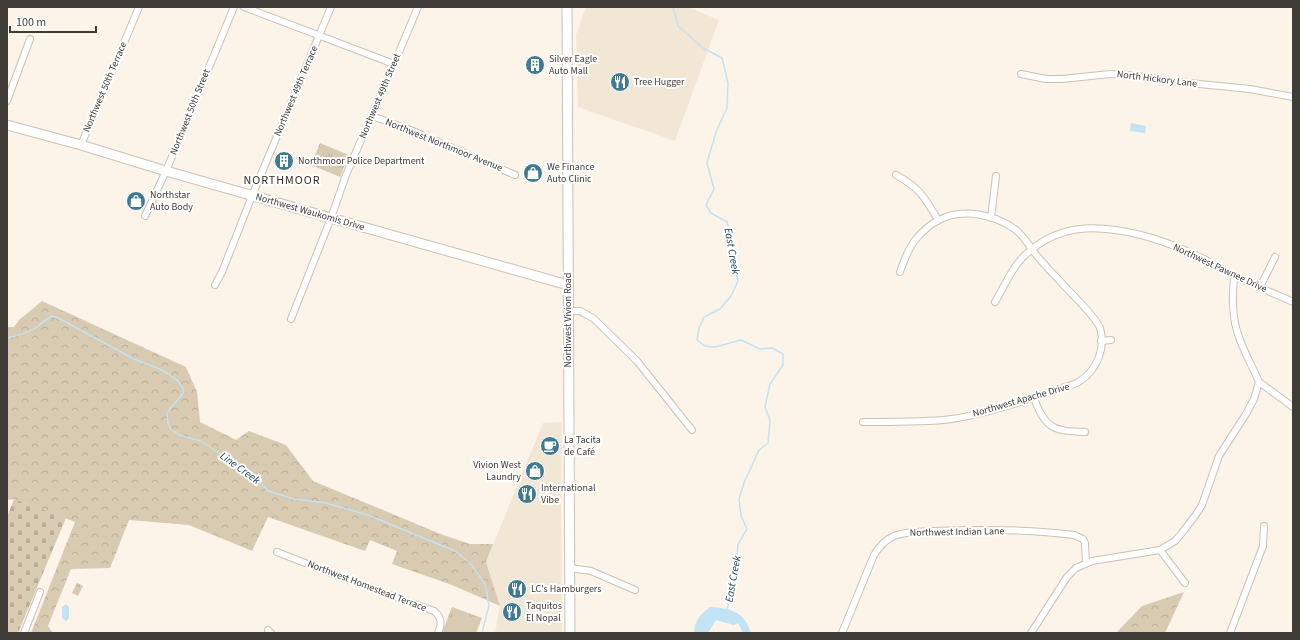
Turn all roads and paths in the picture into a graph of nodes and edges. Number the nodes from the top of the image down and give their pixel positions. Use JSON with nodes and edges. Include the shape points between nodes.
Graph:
{"nodes":[{"id":1,"x":139,"y":7,"type":"edge"},
{"id":2,"x":234,"y":7,"type":"edge"},
{"id":3,"x":244,"y":7,"type":"edge"},
{"id":4,"x":331,"y":7,"type":"edge"},
{"id":5,"x":418,"y":7,"type":"edge"},
{"id":6,"x":567,"y":7,"type":"edge"},
{"id":7,"x":319,"y":35,"type":"junction"},
{"id":8,"x":30,"y":39,"type":"dead end"},
{"id":9,"x":394,"y":64,"type":"junction"},
{"id":10,"x":1021,"y":74,"type":"dead end"},
{"id":11,"x":1293,"y":97,"type":"edge"},
{"id":12,"x":7,"y":101,"type":"edge"},
{"id":13,"x":372,"y":116,"type":"junction"},
{"id":14,"x":7,"y":125,"type":"edge"},
{"id":15,"x":81,"y":145,"type":"junction"},
{"id":16,"x":166,"y":171,"type":"junction"},
{"id":17,"x":515,"y":175,"type":"dead end"},
{"id":18,"x":896,"y":175,"type":"dead end"},
{"id":19,"x":996,"y":176,"type":"dead end"},
{"id":20,"x":252,"y":196,"type":"junction"},
{"id":21,"x":145,"y":216,"type":"dead end"},
{"id":22,"x":331,"y":218,"type":"junction"},
{"id":23,"x":991,"y":218,"type":"junction"},
{"id":24,"x":938,"y":220,"type":"junction"},
{"id":25,"x":1032,"y":249,"type":"junction"},
{"id":26,"x":1275,"y":257,"type":"dead end"},
{"id":27,"x":900,"y":272,"type":"dead end"},
{"id":28,"x":1234,"y":276,"type":"junction"},
{"id":29,"x":215,"y":285,"type":"dead end"},
{"id":30,"x":568,"y":285,"type":"junction"},
{"id":31,"x":1260,"y":287,"type":"junction"},
{"id":32,"x":995,"y":302,"type":"dead end"},
{"id":33,"x":1293,"y":302,"type":"edge"},
{"id":34,"x":568,"y":310,"type":"junction"},
{"id":35,"x":291,"y":319,"type":"dead end"},
{"id":36,"x":1111,"y":340,"type":"dead end"},
{"id":37,"x":1101,"y":341,"type":"junction"},
{"id":38,"x":1259,"y":382,"type":"junction"},
{"id":39,"x":1034,"y":398,"type":"junction"},
{"id":40,"x":1293,"y":407,"type":"edge"},
{"id":41,"x":863,"y":422,"type":"dead end"},
{"id":42,"x":692,"y":430,"type":"dead end"},
{"id":43,"x":1085,"y":432,"type":"dead end"},
{"id":44,"x":1264,"y":526,"type":"dead end"},
{"id":45,"x":1160,"y":550,"type":"junction"},
{"id":46,"x":277,"y":552,"type":"dead end"},
{"id":47,"x":1086,"y":563,"type":"junction"},
{"id":48,"x":570,"y":568,"type":"junction"},
{"id":49,"x":1185,"y":583,"type":"dead end"},
{"id":50,"x":635,"y":590,"type":"dead end"},
{"id":51,"x":40,"y":592,"type":"dead end"},
{"id":52,"x":24,"y":633,"type":"edge"},
{"id":53,"x":438,"y":633,"type":"edge"},
{"id":54,"x":570,"y":633,"type":"edge"},
{"id":55,"x":842,"y":633,"type":"edge"},
{"id":56,"x":1031,"y":633,"type":"edge"},
{"id":57,"x":1230,"y":633,"type":"edge"}],
"edges":[{"from":1,"to":15,"type":"street","name":"Northwest 50th Terrace"},
{"from":2,"to":16,"type":"street","name":"Northwest 50th Street"},
{"from":3,"to":7,"type":"street"},
{"from":4,"to":7,"type":"street","name":"Northwest 49th Terrace"},
{"from":5,"to":9,"type":"street","name":"Northwest 49th Street"},
{"from":6,"to":30,"type":"main road","name":"Northwest Vivion Road"},
{"from":7,"to":9,"type":"street"},
{"from":7,"to":20,"type":"street","name":"Northwest 49th Terrace"},
{"from":8,"to":12,"type":"street"},
{"from":9,"to":13,"type":"street","name":"Northwest 49th Street"},
{"from":10,"to":11,"type":"street","name":"North Hickory Lane","via":[[1046,79],[1128,75],[1243,88]]},
{"from":13,"to":17,"type":"street","name":"Northwest Northmoor Avenue"},
{"from":13,"to":22,"type":"street","name":"Northwest 49th Street","via":[[346,175]]},
{"from":14,"to":15,"type":"main road","name":"Northwest Waukomis Drive"},
{"from":15,"to":16,"type":"main road","name":"Northwest Waukomis Drive"},
{"from":16,"to":20,"type":"main road","name":"Northwest Waukomis Drive"},
{"from":16,"to":21,"type":"street","name":"Northwest 50th Street"},
{"from":18,"to":24,"type":"street","via":[[919,190]]},
{"from":19,"to":23,"type":"street"},
{"from":20,"to":22,"type":"main road","name":"Northwest Waukomis Drive"},
{"from":20,"to":29,"type":"street","name":"Northwest 49th Terrace"},
{"from":22,"to":30,"type":"main road","name":"Northwest Waukomis Drive"},
{"from":22,"to":35,"type":"street","name":"Northwest 49th Street"},
{"from":23,"to":24,"type":"street","name":"Northwest Apache Drive","via":[[971,214]]},
{"from":23,"to":25,"type":"street","name":"Northwest Apache Drive","via":[[1011,227]]},
{"from":24,"to":27,"type":"street","via":[[915,240]]},
{"from":25,"to":28,"type":"street","name":"Northwest Pawnee Drive","via":[[1067,231],[1088,227],[1109,228],[1178,247]]},
{"from":25,"to":32,"type":"street","name":"Northwest Pawnee Drive","via":[[1014,267]]},
{"from":25,"to":37,"type":"street","name":"Northwest Apache Drive","via":[[1094,318],[1100,327]]},
{"from":26,"to":31,"type":"street"},
{"from":28,"to":31,"type":"street","name":"Northwest Pawnee Drive"},
{"from":28,"to":38,"type":"street","via":[[1234,318],[1242,344]]},
{"from":30,"to":34,"type":"main road","name":"Northwest Vivion Road"},
{"from":31,"to":33,"type":"street","name":"Northwest Pawnee Drive"},
{"from":34,"to":42,"type":"street","via":[[580,311],[593,318],[637,361]]},
{"from":34,"to":48,"type":"main road","name":"Northwest Vivion Road"},
{"from":36,"to":37,"type":"street"},
{"from":37,"to":39,"type":"street","name":"Northwest Apache Drive","via":[[1097,363],[1081,381]]},
{"from":38,"to":40,"type":"street"},
{"from":38,"to":45,"type":"street","via":[[1246,414],[1218,456],[1202,505],[1178,537]]},
{"from":39,"to":41,"type":"street","name":"Northwest Apache Drive","via":[[945,420]]},
{"from":39,"to":43,"type":"street","via":[[1046,422],[1067,432]]},
{"from":44,"to":57,"type":"street","via":[[1263,546]]},
{"from":45,"to":47,"type":"street"},
{"from":45,"to":49,"type":"street"},
{"from":46,"to":53,"type":"street","name":"Northwest Homestead Terrace","via":[[434,612],[440,618]]},
{"from":47,"to":55,"type":"street","name":"Northwest Indian Lane","via":[[1084,539],[1074,535],[1006,530],[954,530],[893,536],[881,544],[874,555]]},
{"from":47,"to":56,"type":"street","via":[[1067,577]]},
{"from":48,"to":50,"type":"street","via":[[591,571]]},
{"from":48,"to":54,"type":"main road","name":"Northwest Vivion Road"},
{"from":51,"to":52,"type":"street"}]}
